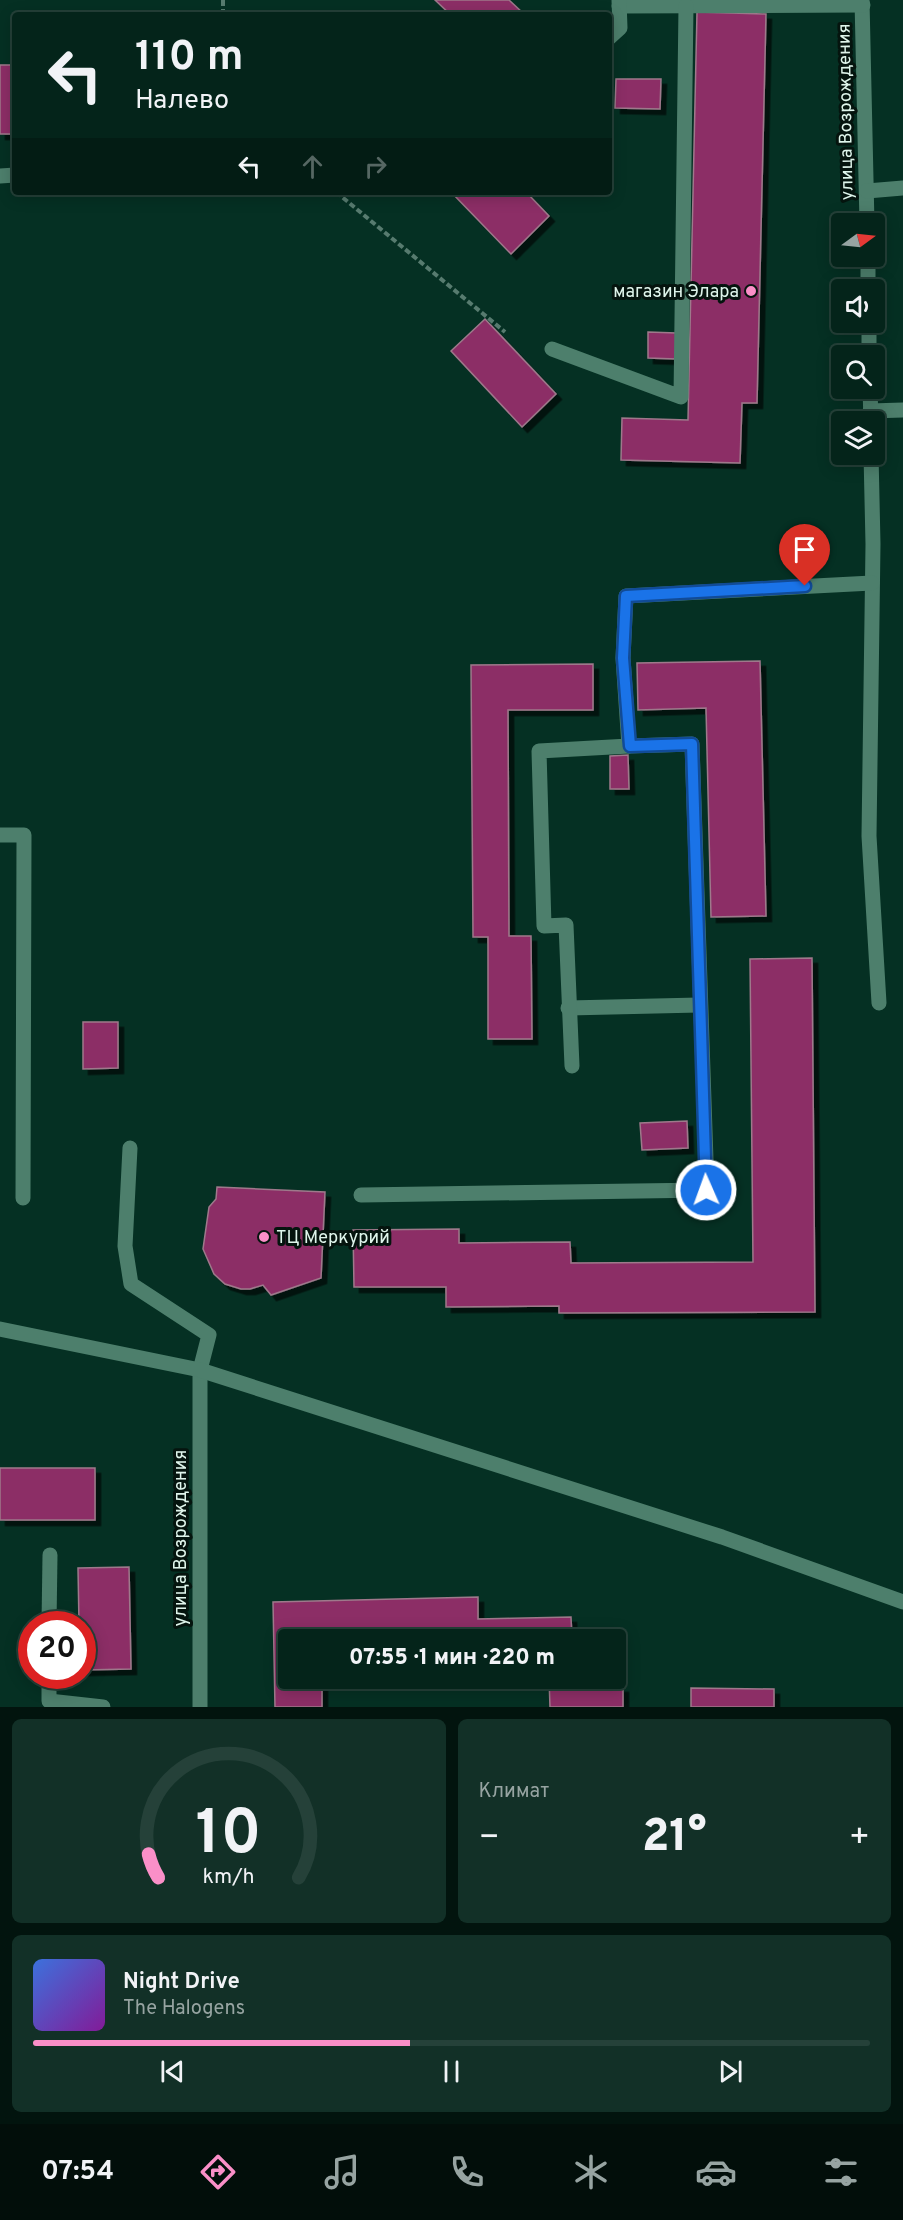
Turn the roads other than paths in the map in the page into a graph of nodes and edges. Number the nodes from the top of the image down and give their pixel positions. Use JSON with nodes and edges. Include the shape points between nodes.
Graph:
{"nodes":[{"id":1,"x":619,"y":3,"type":"edge"},
{"id":2,"x":862,"y":3,"type":"edge"},
{"id":3,"x":686,"y":6,"type":"junction"},
{"id":4,"x":612,"y":35,"type":"edge"},
{"id":5,"x":903,"y":188,"type":"edge"},
{"id":6,"x":867,"y":191,"type":"junction"},
{"id":7,"x":867,"y":213,"type":"edge"},
{"id":8,"x":552,"y":349,"type":"dead end"},
{"id":9,"x":903,"y":410,"type":"edge"},
{"id":10,"x":885,"y":413,"type":"edge"},
{"id":11,"x":871,"y":465,"type":"edge"},
{"id":12,"x":872,"y":583,"type":"junction"},
{"id":13,"x":630,"y":746,"type":"junction"},
{"id":14,"x":0,"y":835,"type":"edge"},
{"id":15,"x":879,"y":1003,"type":"dead end"},
{"id":16,"x":699,"y":1005,"type":"junction"},
{"id":17,"x":568,"y":1008,"type":"junction"},
{"id":18,"x":572,"y":1066,"type":"dead end"},
{"id":19,"x":130,"y":1148,"type":"dead end"},
{"id":20,"x":361,"y":1195,"type":"dead end"},
{"id":21,"x":23,"y":1198,"type":"dead end"},
{"id":22,"x":0,"y":1329,"type":"edge"},
{"id":23,"x":200,"y":1370,"type":"junction"},
{"id":24,"x":50,"y":1556,"type":"dead end"},
{"id":25,"x":903,"y":1602,"type":"edge"},
{"id":26,"x":49,"y":1611,"type":"edge"},
{"id":27,"x":49,"y":1689,"type":"edge"},
{"id":28,"x":103,"y":1707,"type":"edge"},
{"id":29,"x":200,"y":1707,"type":"edge"}],
"edges":[{"from":1,"to":3,"type":"street"},
{"from":1,"to":4,"type":"street","via":[[620,28]]},
{"from":2,"to":3,"type":"street"},
{"from":2,"to":6,"type":"street","name":"улица Возрождения"},
{"from":3,"to":8,"type":"street","via":[[681,397]]},
{"from":5,"to":6,"type":"street"},
{"from":6,"to":7,"type":"street","name":"улица Возрождения"},
{"from":9,"to":10,"type":"street"},
{"from":11,"to":12,"type":"street"},
{"from":12,"to":13,"type":"street","via":[[626,596],[623,658]]},
{"from":12,"to":15,"type":"street","via":[[869,836]]},
{"from":13,"to":16,"type":"street","via":[[692,744]]},
{"from":13,"to":17,"type":"street","via":[[539,751],[544,926],[566,925]]},
{"from":14,"to":21,"type":"street","via":[[24,835]]},
{"from":16,"to":17,"type":"street"},
{"from":16,"to":20,"type":"street","via":[[706,1190]]},
{"from":17,"to":18,"type":"street"},
{"from":19,"to":23,"type":"street","name":"улица Возрождения","via":[[125,1246],[131,1284],[209,1335]]},
{"from":22,"to":23,"type":"street"},
{"from":23,"to":25,"type":"street","via":[[722,1537]]},
{"from":23,"to":29,"type":"street","name":"улица Возрождения"},
{"from":24,"to":26,"type":"street"},
{"from":27,"to":28,"type":"street","via":[[49,1701]]}]}
